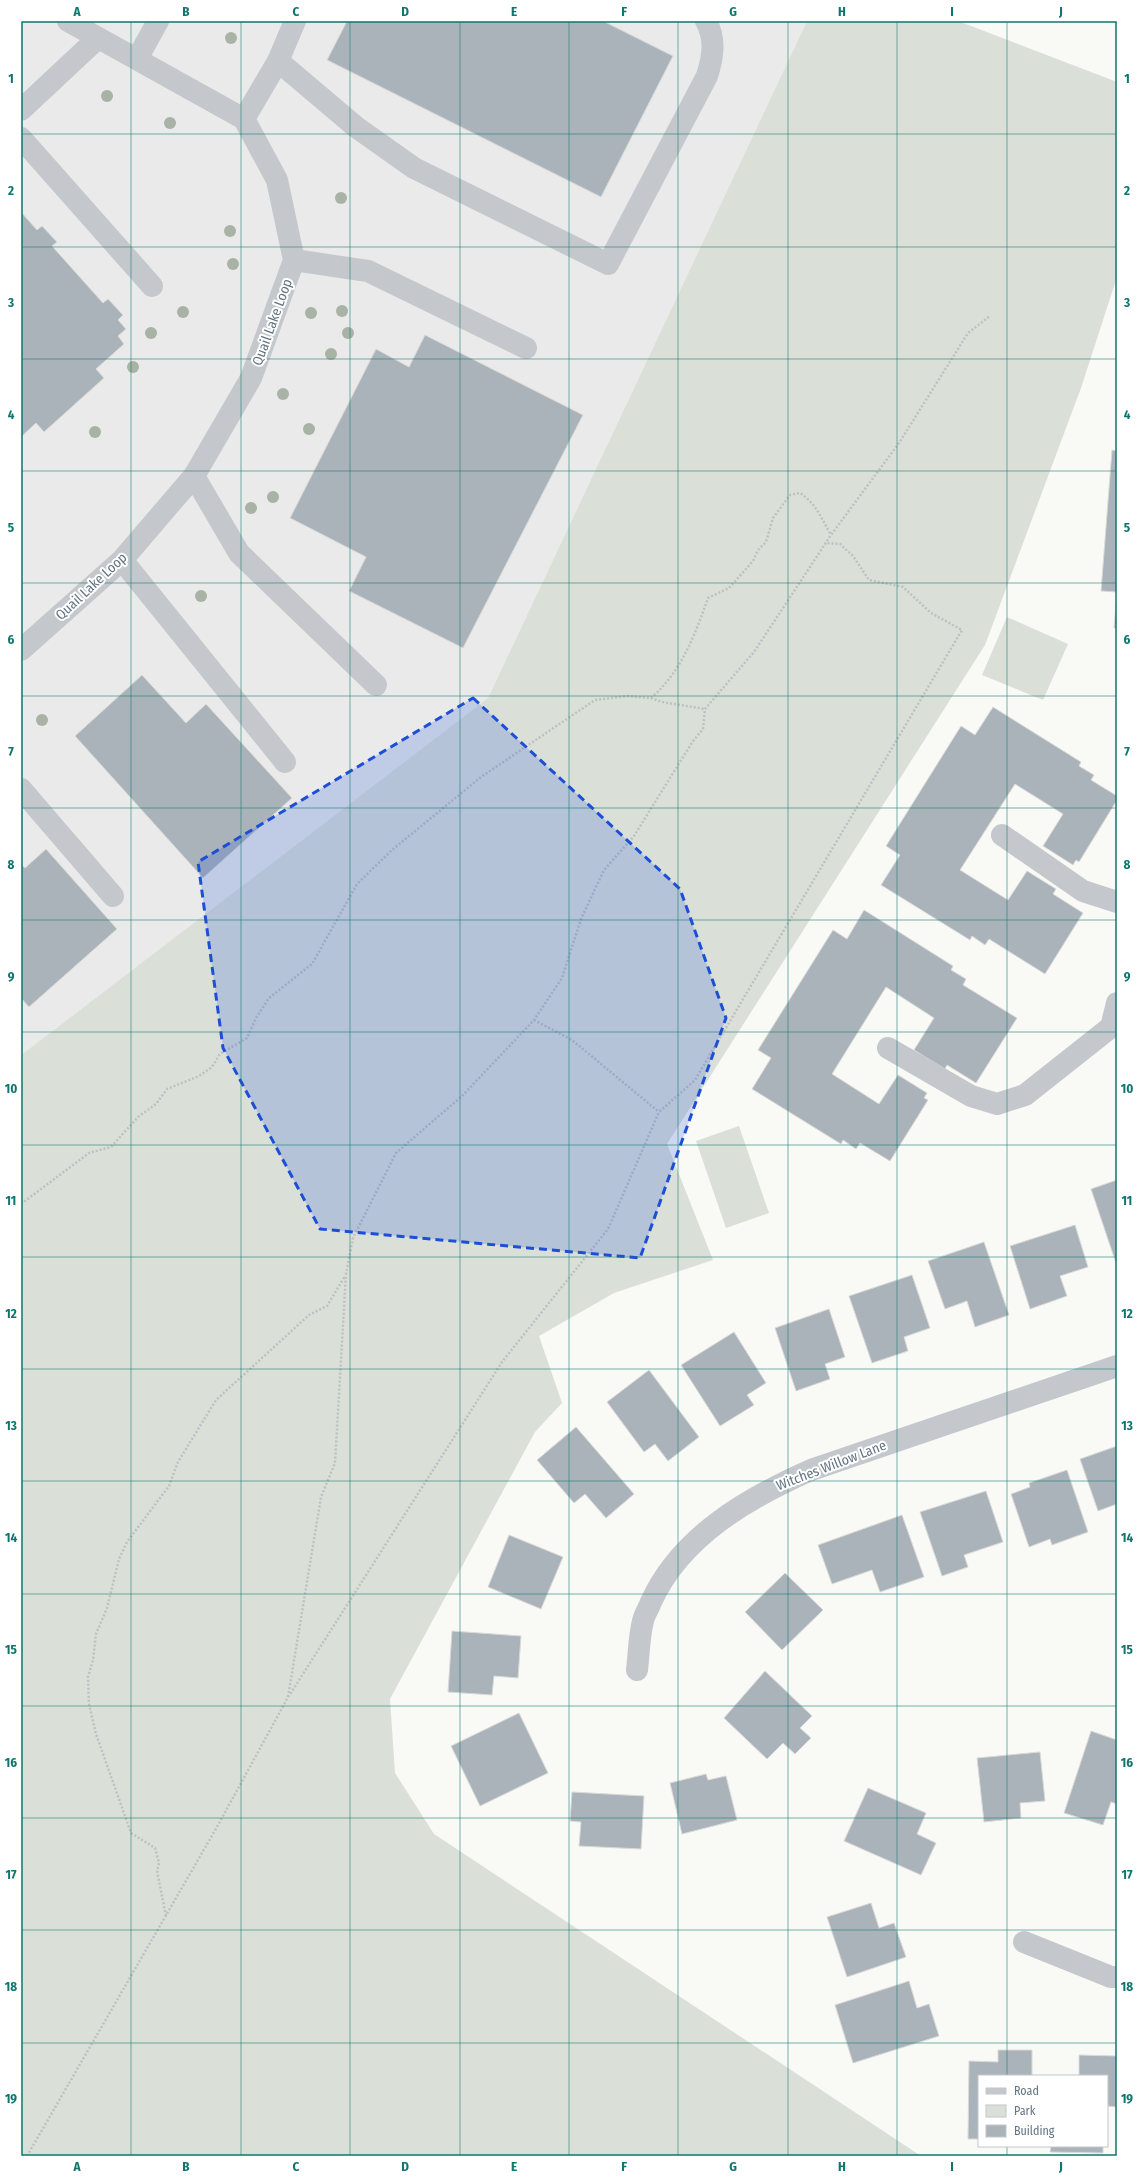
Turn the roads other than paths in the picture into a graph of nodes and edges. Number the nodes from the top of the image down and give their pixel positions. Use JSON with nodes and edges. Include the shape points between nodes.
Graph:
{"nodes":[{"id":1,"x":68,"y":21,"type":"edge"},
{"id":2,"x":158,"y":21,"type":"edge"},
{"id":3,"x":295,"y":21,"type":"edge"},
{"id":4,"x":706,"y":21,"type":"edge"},
{"id":5,"x":98,"y":38,"type":"junction"},
{"id":6,"x":137,"y":59,"type":"junction"},
{"id":7,"x":278,"y":61,"type":"junction"},
{"id":8,"x":21,"y":110,"type":"edge"},
{"id":9,"x":244,"y":119,"type":"junction"},
{"id":10,"x":21,"y":138,"type":"edge"},
{"id":11,"x":294,"y":260,"type":"junction"},
{"id":12,"x":152,"y":286,"type":"dead end"},
{"id":13,"x":526,"y":348,"type":"dead end"},
{"id":14,"x":194,"y":476,"type":"junction"},
{"id":15,"x":122,"y":560,"type":"junction"},
{"id":16,"x":21,"y":650,"type":"edge"},
{"id":17,"x":376,"y":685,"type":"dead end"},
{"id":18,"x":285,"y":762,"type":"dead end"},
{"id":19,"x":21,"y":789,"type":"edge"},
{"id":20,"x":1002,"y":835,"type":"dead end"},
{"id":21,"x":113,"y":896,"type":"dead end"},
{"id":22,"x":1117,"y":902,"type":"edge"},
{"id":23,"x":1117,"y":1003,"type":"edge"},
{"id":24,"x":888,"y":1048,"type":"dead end"},
{"id":25,"x":1117,"y":1366,"type":"edge"},
{"id":26,"x":637,"y":1670,"type":"dead end"},
{"id":27,"x":1024,"y":1942,"type":"dead end"},
{"id":28,"x":1117,"y":1977,"type":"edge"}],
"edges":[{"from":1,"to":5,"type":"street"},
{"from":2,"to":6,"type":"street"},
{"from":3,"to":7,"type":"street"},
{"from":4,"to":7,"type":"street","via":[[713,39],[713,55],[707,76],[608,264],[414,168],[356,127]]},
{"from":5,"to":6,"type":"street"},
{"from":5,"to":8,"type":"street"},
{"from":6,"to":9,"type":"street"},
{"from":7,"to":9,"type":"street"},
{"from":9,"to":11,"type":"street","name":"Quail Lake Loop","via":[[277,180]]},
{"from":10,"to":12,"type":"street"},
{"from":11,"to":13,"type":"street","via":[[368,271]]},
{"from":11,"to":14,"type":"street","name":"Quail Lake Loop","via":[[251,378]]},
{"from":14,"to":15,"type":"street","name":"Quail Lake Loop"},
{"from":14,"to":17,"type":"street","via":[[239,553]]},
{"from":15,"to":16,"type":"street","name":"Quail Lake Loop"},
{"from":15,"to":18,"type":"street"},
{"from":19,"to":21,"type":"street"},
{"from":20,"to":22,"type":"street","via":[[1083,891]]},
{"from":23,"to":24,"type":"street","via":[[1111,1027],[1025,1095],[997,1104],[971,1096]]},
{"from":25,"to":26,"type":"street","name":"Witches Willow Lane","via":[[811,1470],[766,1490],[719,1521],[684,1552],[660,1583],[643,1621]]},
{"from":27,"to":28,"type":"street"}]}
